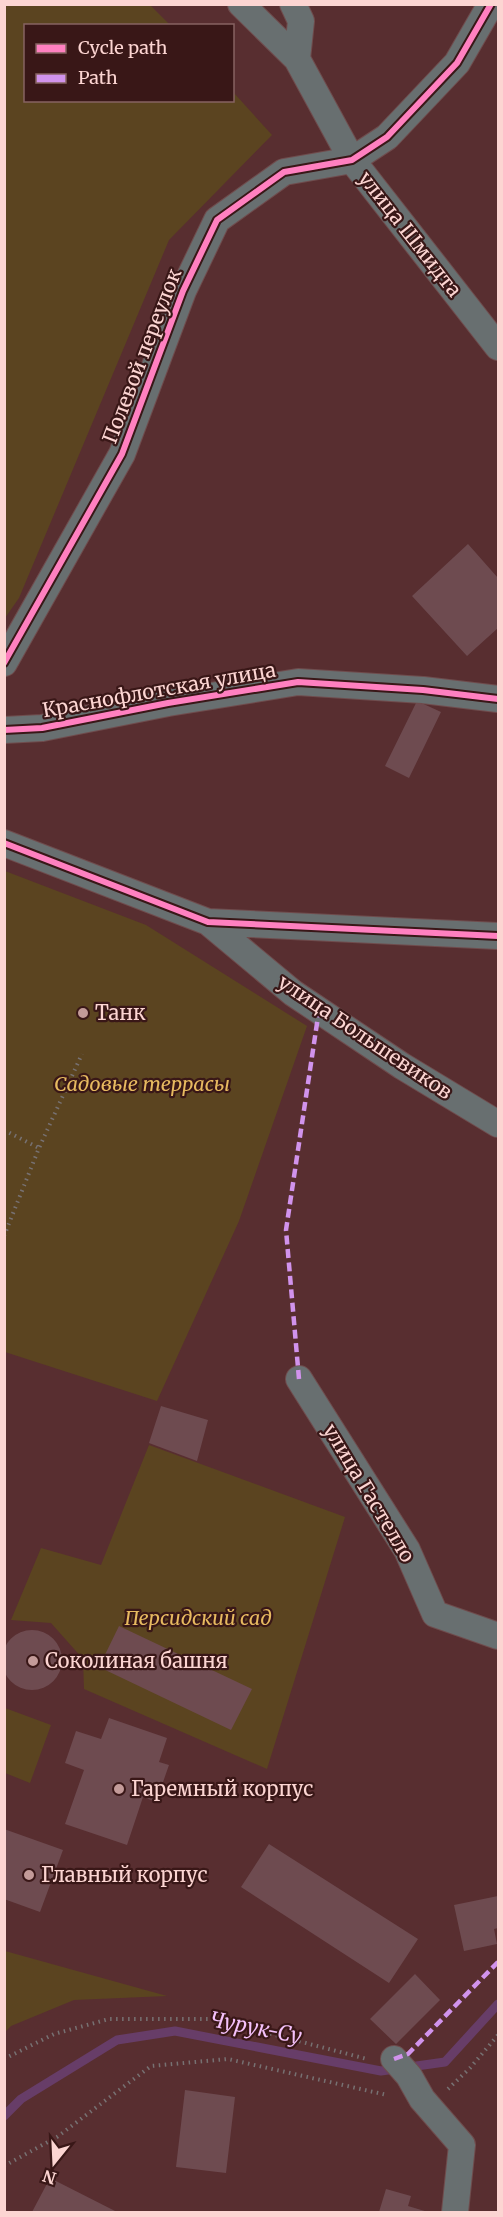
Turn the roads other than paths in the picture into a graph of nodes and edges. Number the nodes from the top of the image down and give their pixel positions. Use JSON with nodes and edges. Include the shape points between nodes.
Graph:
{"nodes":[{"id":1,"x":241,"y":4,"type":"edge"},
{"id":2,"x":293,"y":4,"type":"edge"},
{"id":3,"x":491,"y":4,"type":"edge"},
{"id":4,"x":297,"y":59,"type":"junction"},
{"id":5,"x":352,"y":160,"type":"junction"},
{"id":6,"x":498,"y":347,"type":"edge"},
{"id":7,"x":4,"y":663,"type":"edge"},
{"id":8,"x":498,"y":699,"type":"edge"},
{"id":9,"x":4,"y":730,"type":"edge"},
{"id":10,"x":4,"y":843,"type":"edge"},
{"id":11,"x":208,"y":922,"type":"junction"},
{"id":12,"x":498,"y":936,"type":"edge"},
{"id":13,"x":498,"y":1124,"type":"edge"},
{"id":14,"x":299,"y":1379,"type":"dead end"},
{"id":15,"x":498,"y":1636,"type":"edge"},
{"id":16,"x":402,"y":2068,"type":"road end"},
{"id":17,"x":455,"y":2212,"type":"edge"}],
"edges":[{"from":1,"to":4,"type":"street","name":"улица Шмидта"},
{"from":2,"to":4,"type":"street","via":[[301,21]]},
{"from":3,"to":5,"type":"street","name":"Полевой переулок","via":[[457,63],[387,137]]},
{"from":4,"to":5,"type":"street","name":"улица Шмидта"},
{"from":5,"to":6,"type":"street","name":"улица Шмидта"},
{"from":5,"to":7,"type":"street","name":"Полевой переулок","via":[[284,172],[217,220],[183,291],[122,454]]},
{"from":8,"to":9,"type":"street","name":"Краснофлотская улица","via":[[298,682],[42,728]]},
{"from":10,"to":11,"type":"street"},
{"from":11,"to":12,"type":"street"},
{"from":11,"to":13,"type":"street","name":"улица Большевиков","via":[[293,993]]},
{"from":14,"to":15,"type":"street","name":"улица Гастелло","via":[[407,1550],[435,1614]]},
{"from":16,"to":17,"type":"street","via":[[422,2099],[462,2145]]}]}
